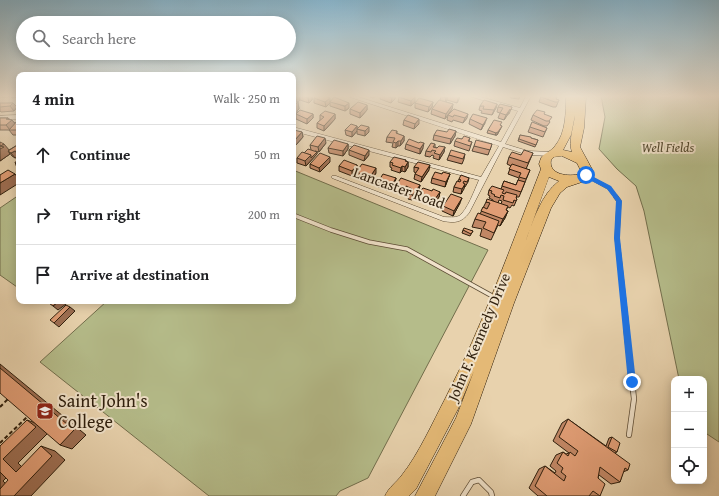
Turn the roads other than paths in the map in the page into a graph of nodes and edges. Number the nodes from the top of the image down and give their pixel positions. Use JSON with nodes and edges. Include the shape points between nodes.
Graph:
{"nodes":[{"id":1,"x":420,"y":119,"type":"edge"},
{"id":2,"x":516,"y":119,"type":"edge"},
{"id":3,"x":570,"y":119,"type":"edge"},
{"id":4,"x":580,"y":119,"type":"edge"},
{"id":5,"x":296,"y":130,"type":"edge"},
{"id":6,"x":502,"y":146,"type":"junction"},
{"id":7,"x":528,"y":153,"type":"junction"},
{"id":8,"x":553,"y":154,"type":"junction"},
{"id":9,"x":581,"y":160,"type":"junction"},
{"id":10,"x":546,"y":167,"type":"junction"},
{"id":11,"x":586,"y":175,"type":"junction"},
{"id":12,"x":334,"y":178,"type":"dead end"},
{"id":13,"x":483,"y":179,"type":"junction"},
{"id":14,"x":572,"y":180,"type":"junction"},
{"id":15,"x":296,"y":216,"type":"edge"},
{"id":16,"x":496,"y":298,"type":"junction"},
{"id":17,"x":629,"y":435,"type":"dead end"},
{"id":18,"x":395,"y":496,"type":"edge"},
{"id":19,"x":425,"y":496,"type":"edge"},
{"id":20,"x":464,"y":496,"type":"edge"},
{"id":21,"x":492,"y":496,"type":"edge"}],
"edges":[{"from":1,"to":6,"type":"street"},
{"from":2,"to":6,"type":"street","name":"Lancaster Road"},
{"from":3,"to":8,"type":"highway","name":"John F. Kennedy Drive","via":[[569,128],[562,144]]},
{"from":4,"to":9,"type":"highway","via":[[574,146]]},
{"from":5,"to":13,"type":"street"},
{"from":6,"to":7,"type":"street"},
{"from":6,"to":13,"type":"street","name":"Lancaster Road"},
{"from":7,"to":8,"type":"street"},
{"from":7,"to":10,"type":"street"},
{"from":8,"to":9,"type":"highway","via":[[569,154]]},
{"from":8,"to":10,"type":"highway","name":"John F. Kennedy Drive","via":[[545,159]]},
{"from":9,"to":11,"type":"highway","via":[[587,168]]},
{"from":10,"to":14,"type":"highway","via":[[557,177]]},
{"from":10,"to":16,"type":"highway","name":"John F. Kennedy Drive"},
{"from":11,"to":14,"type":"highway","name":"John F. Kennedy Drive"},
{"from":11,"to":17,"type":"lane","via":[[609,188],[619,201],[617,238],[634,400]]},
{"from":12,"to":13,"type":"street","name":"Lancaster Road","via":[[443,219],[454,220],[462,217],[467,211]]},
{"from":14,"to":19,"type":"highway","name":"John F. Kennedy Drive","via":[[556,190],[545,208],[469,406]]},
{"from":15,"to":16,"type":"lane","via":[[369,242],[406,249]]},
{"from":16,"to":18,"type":"highway","name":"John F. Kennedy Drive","via":[[452,403],[409,482]]},
{"from":20,"to":21,"type":"lane","via":[[472,482],[479,480]]}]}
